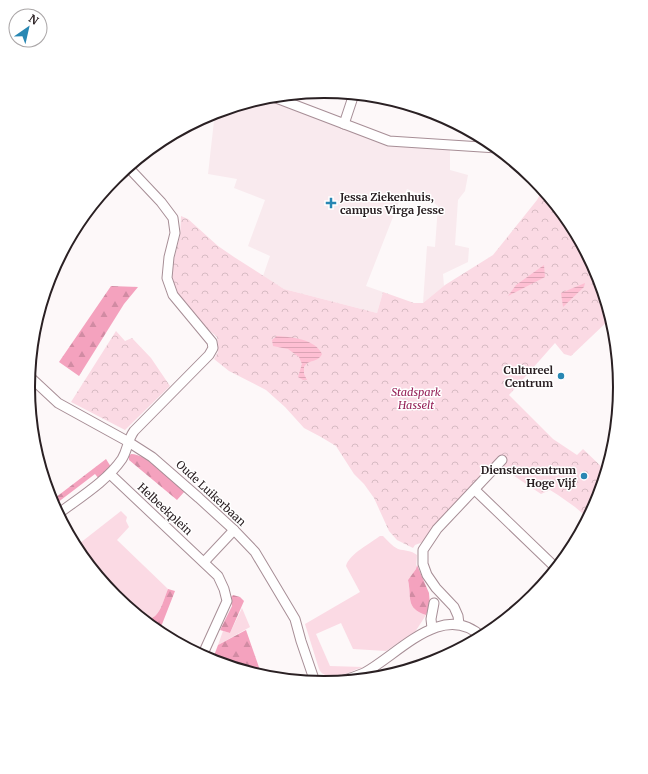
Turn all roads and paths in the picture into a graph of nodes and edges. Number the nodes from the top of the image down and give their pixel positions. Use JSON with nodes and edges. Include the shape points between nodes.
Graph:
{"nodes":[{"id":1,"x":352,"y":99,"type":"edge"},
{"id":2,"x":283,"y":101,"type":"edge"},
{"id":3,"x":344,"y":124,"type":"junction"},
{"id":4,"x":486,"y":147,"type":"edge"},
{"id":5,"x":132,"y":171,"type":"edge"},
{"id":6,"x":35,"y":382,"type":"edge"},
{"id":7,"x":128,"y":441,"type":"junction"},
{"id":8,"x":502,"y":460,"type":"dead end"},
{"id":9,"x":110,"y":474,"type":"junction"},
{"id":10,"x":475,"y":490,"type":"junction"},
{"id":11,"x":63,"y":510,"type":"edge"},
{"id":12,"x":234,"y":530,"type":"junction"},
{"id":13,"x":204,"y":562,"type":"junction"},
{"id":14,"x":552,"y":564,"type":"edge"},
{"id":15,"x":434,"y":603,"type":"dead end"},
{"id":16,"x":459,"y":624,"type":"junction"},
{"id":17,"x":432,"y":628,"type":"junction"},
{"id":18,"x":476,"y":632,"type":"edge"},
{"id":19,"x":205,"y":650,"type":"edge"},
{"id":20,"x":361,"y":674,"type":"edge"},
{"id":21,"x":313,"y":675,"type":"edge"}],
"edges":[{"from":1,"to":3,"type":"street"},
{"from":2,"to":3,"type":"street"},
{"from":3,"to":4,"type":"street","via":[[384,140],[399,143]]},
{"from":5,"to":7,"type":"street","via":[[173,218],[175,233],[167,278],[173,295],[212,342],[213,348],[134,431]]},
{"from":6,"to":7,"type":"street","name":"Oude Luikerbaan","via":[[58,403]]},
{"from":7,"to":9,"type":"street","via":[[122,459]]},
{"from":7,"to":12,"type":"street","name":"Oude Luikerbaan","via":[[152,457]]},
{"from":8,"to":10,"type":"street"},
{"from":9,"to":11,"type":"street"},
{"from":9,"to":13,"type":"street","name":"Helbeekplein"},
{"from":10,"to":14,"type":"street"},
{"from":10,"to":16,"type":"street","via":[[437,529],[423,550],[427,575],[454,607]]},
{"from":12,"to":13,"type":"street"},
{"from":12,"to":21,"type":"street","name":"Oude Luikerbaan","via":[[255,552],[295,619]]},
{"from":13,"to":19,"type":"street","name":"Helbeekplein","via":[[218,576],[227,601]]},
{"from":15,"to":17,"type":"street"},
{"from":16,"to":17,"type":"street","via":[[450,623]]},
{"from":16,"to":18,"type":"street"},
{"from":17,"to":20,"type":"street"}]}
